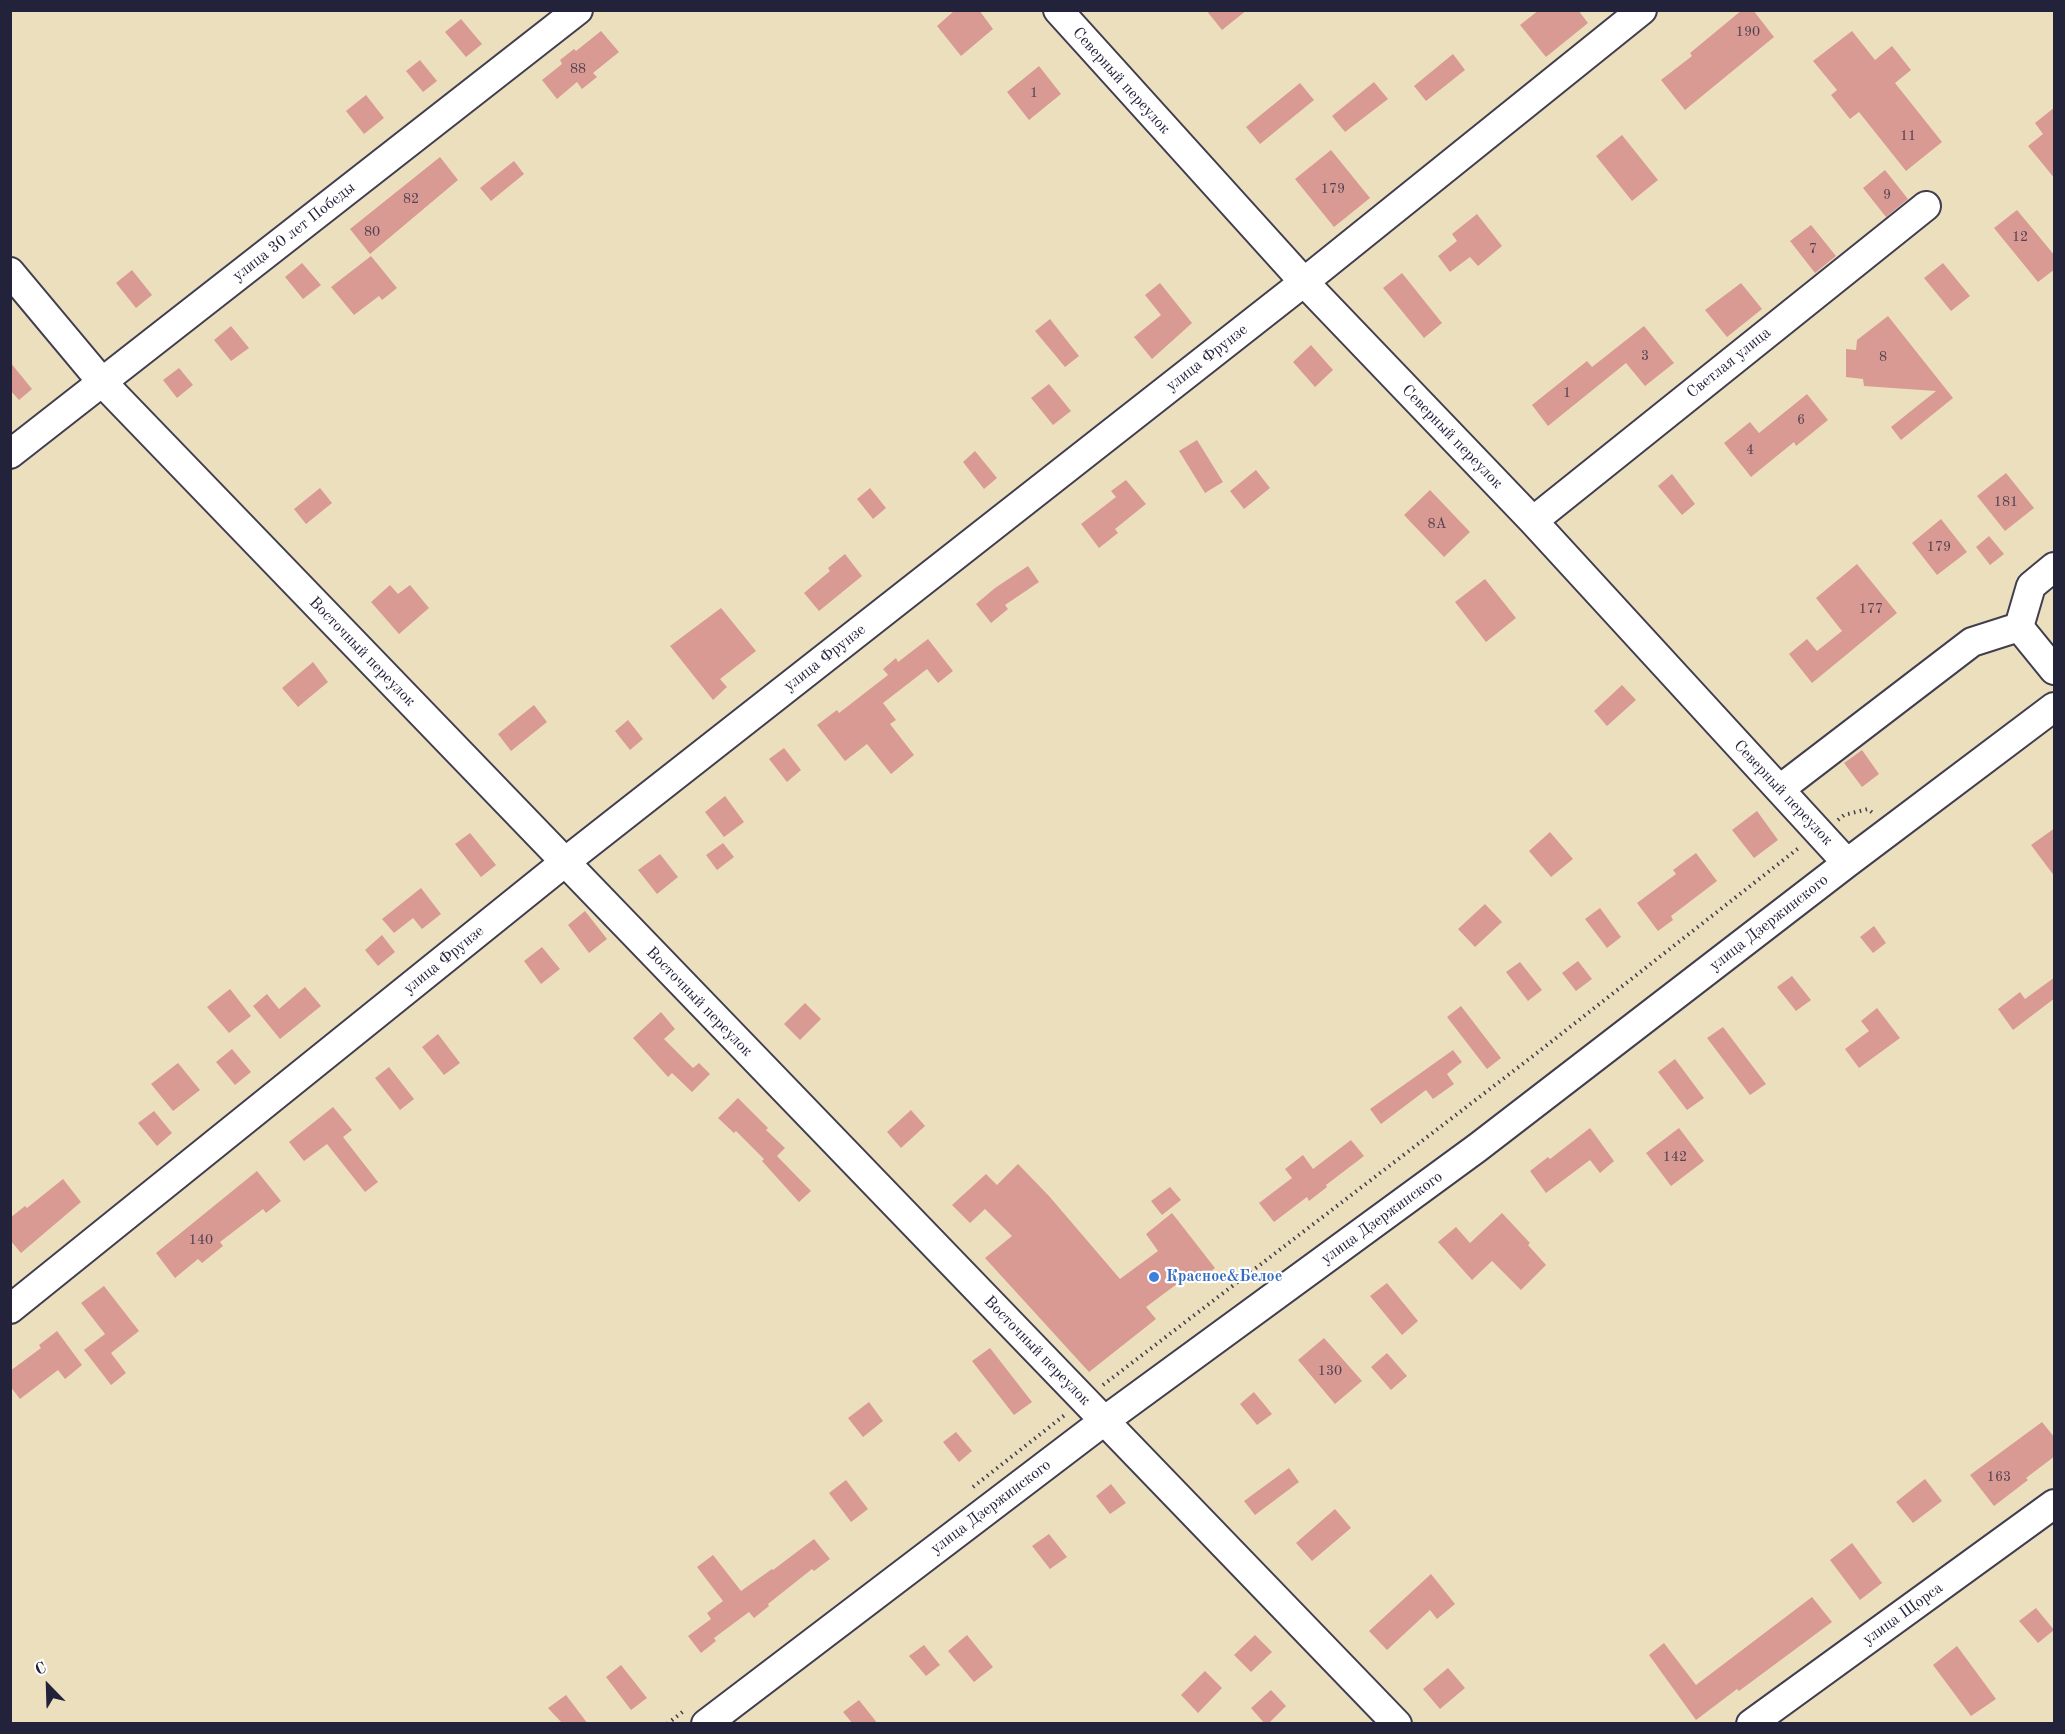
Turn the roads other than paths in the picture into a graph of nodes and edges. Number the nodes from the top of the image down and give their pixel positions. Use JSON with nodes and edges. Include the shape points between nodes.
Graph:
{"nodes":[{"id":1,"x":578,"y":10,"type":"edge"},
{"id":2,"x":1642,"y":10,"type":"edge"},
{"id":3,"x":1071,"y":15,"type":"edge"},
{"id":4,"x":1926,"y":206,"type":"dead end"},
{"id":5,"x":10,"y":272,"type":"edge"},
{"id":6,"x":1304,"y":282,"type":"junction"},
{"id":7,"x":102,"y":382,"type":"junction"},
{"id":8,"x":10,"y":454,"type":"edge"},
{"id":9,"x":1533,"y":521,"type":"junction"},
{"id":10,"x":2055,"y":567,"type":"edge"},
{"id":11,"x":2019,"y":627,"type":"junction"},
{"id":12,"x":2055,"y":670,"type":"edge"},
{"id":13,"x":2055,"y":707,"type":"edge"},
{"id":14,"x":1780,"y":789,"type":"junction"},
{"id":15,"x":565,"y":862,"type":"junction"},
{"id":16,"x":1847,"y":863,"type":"junction"},
{"id":17,"x":10,"y":1309,"type":"edge"},
{"id":18,"x":1104,"y":1421,"type":"junction"},
{"id":19,"x":2055,"y":1504,"type":"edge"},
{"id":20,"x":700,"y":1713,"type":"edge"},
{"id":21,"x":1397,"y":1724,"type":"edge"},
{"id":22,"x":1751,"y":1724,"type":"edge"}],
"edges":[{"from":1,"to":7,"type":"street","name":"улица 30 лет Победы"},
{"from":2,"to":6,"type":"street","name":"улица Фрунзе"},
{"from":3,"to":6,"type":"street","name":"Северный переулок"},
{"from":4,"to":9,"type":"street","name":"Светлая улица"},
{"from":5,"to":7,"type":"street","name":"Восточный переулок"},
{"from":6,"to":9,"type":"street","name":"Северный переулок"},
{"from":6,"to":15,"type":"street","name":"улица Фрунзе"},
{"from":7,"to":8,"type":"street","name":"улица 30 лет Победы"},
{"from":7,"to":15,"type":"street","name":"Восточный переулок"},
{"from":9,"to":14,"type":"street","name":"Северный переулок"},
{"from":10,"to":11,"type":"street","via":[[2031,586]]},
{"from":11,"to":12,"type":"street"},
{"from":11,"to":14,"type":"street","via":[[1972,642]]},
{"from":13,"to":16,"type":"street","name":"улица Дзержинского"},
{"from":14,"to":16,"type":"street","name":"Северный переулок"},
{"from":15,"to":17,"type":"street","name":"улица Фрунзе"},
{"from":15,"to":18,"type":"street","name":"Восточный переулок"},
{"from":16,"to":18,"type":"street","name":"улица Дзержинского","via":[[1477,1148]]},
{"from":18,"to":20,"type":"street","name":"улица Дзержинского"},
{"from":18,"to":21,"type":"street","name":"Восточный переулок"},
{"from":19,"to":22,"type":"street","name":"улица Щорса"}]}
